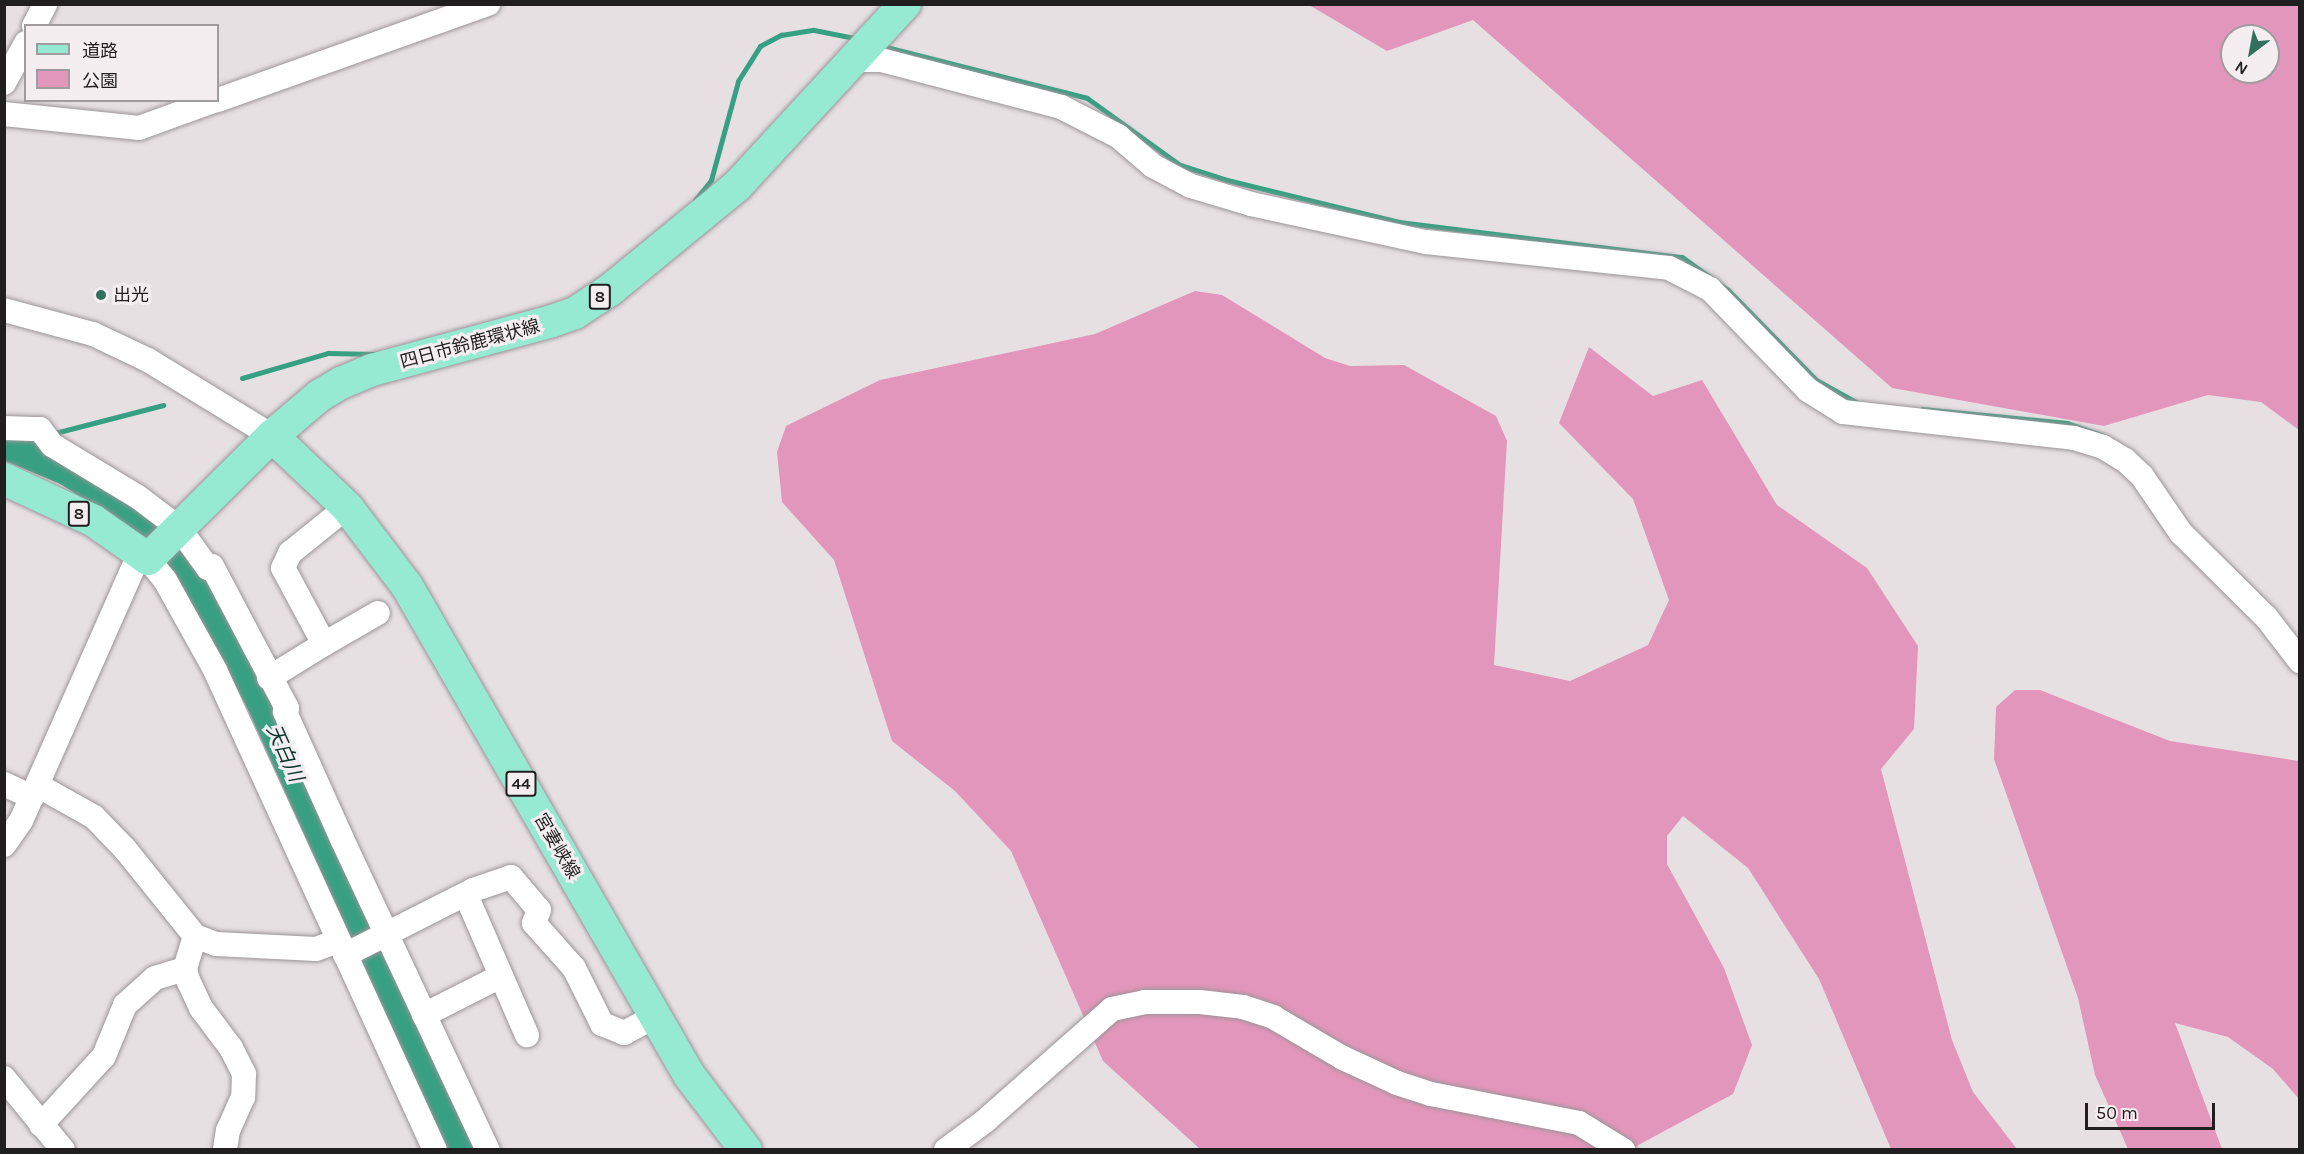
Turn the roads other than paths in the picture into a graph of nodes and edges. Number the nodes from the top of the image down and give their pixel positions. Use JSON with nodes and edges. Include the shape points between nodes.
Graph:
{"nodes":[{"id":1,"x":45,"y":4,"type":"edge"},
{"id":2,"x":488,"y":4,"type":"edge"},
{"id":3,"x":896,"y":15,"type":"edge"},
{"id":4,"x":35,"y":24,"type":"edge"},
{"id":5,"x":24,"y":47,"type":"edge"},
{"id":6,"x":858,"y":56,"type":"junction"},
{"id":7,"x":4,"y":83,"type":"edge"},
{"id":8,"x":219,"y":99,"type":"edge"},
{"id":9,"x":211,"y":102,"type":"edge"},
{"id":10,"x":4,"y":114,"type":"edge"},
{"id":11,"x":4,"y":310,"type":"edge"},
{"id":12,"x":4,"y":428,"type":"edge"},
{"id":13,"x":272,"y":436,"type":"junction"},
{"id":14,"x":4,"y":479,"type":"edge"},
{"id":15,"x":347,"y":507,"type":"junction"},
{"id":16,"x":178,"y":530,"type":"junction"},
{"id":17,"x":144,"y":556,"type":"junction"},
{"id":18,"x":378,"y":613,"type":"dead end"},
{"id":19,"x":324,"y":644,"type":"junction"},
{"id":20,"x":2300,"y":661,"type":"edge"},
{"id":21,"x":270,"y":678,"type":"junction"},
{"id":22,"x":4,"y":784,"type":"edge"},
{"id":23,"x":34,"y":791,"type":"junction"},
{"id":24,"x":4,"y":845,"type":"edge"},
{"id":25,"x":466,"y":895,"type":"junction"},
{"id":26,"x":386,"y":935,"type":"junction"},
{"id":27,"x":195,"y":936,"type":"junction"},
{"id":28,"x":345,"y":949,"type":"junction"},
{"id":29,"x":185,"y":969,"type":"junction"},
{"id":30,"x":501,"y":976,"type":"junction"},
{"id":31,"x":424,"y":1015,"type":"junction"},
{"id":32,"x":654,"y":1017,"type":"junction"},
{"id":33,"x":527,"y":1035,"type":"dead end"},
{"id":34,"x":4,"y":1078,"type":"edge"},
{"id":35,"x":41,"y":1125,"type":"junction"},
{"id":36,"x":63,"y":1149,"type":"edge"},
{"id":37,"x":225,"y":1149,"type":"edge"},
{"id":38,"x":435,"y":1149,"type":"edge"},
{"id":39,"x":488,"y":1149,"type":"edge"},
{"id":40,"x":746,"y":1149,"type":"edge"},
{"id":41,"x":946,"y":1149,"type":"edge"},
{"id":42,"x":1623,"y":1149,"type":"edge"}],
"edges":[{"from":1,"to":4,"type":"street"},
{"from":2,"to":8,"type":"street"},
{"from":3,"to":6,"type":"main road","name":"四日市鈴鹿環状線","number":"8"},
{"from":5,"to":7,"type":"street"},
{"from":6,"to":13,"type":"main road","name":"四日市鈴鹿環状線","number":"8","via":[[737,186],[594,302],[523,331],[372,370],[319,396]]},
{"from":6,"to":20,"type":"street","via":[[1060,107],[1118,136],[1153,166],[1191,186],[1242,202],[1426,242],[1669,268],[1710,289],[1808,390],[1843,412],[2074,438],[2103,447],[2142,476],[2181,533],[2266,617]]},
{"from":9,"to":10,"type":"street","via":[[139,128]]},
{"from":11,"to":13,"type":"street","via":[[93,334]]},
{"from":12,"to":16,"type":"street","via":[[46,437],[138,497]]},
{"from":13,"to":15,"type":"main road","name":"宮妻峡線","number":"44"},
{"from":13,"to":16,"type":"main road","name":"四日市鈴鹿環状線","number":"8"},
{"from":14,"to":17,"type":"main road","number":"8","via":[[85,516]]},
{"from":15,"to":19,"type":"street","via":[[291,553],[283,568]]},
{"from":15,"to":32,"type":"main road","name":"宮妻峡線","number":"44","via":[[407,586],[439,638]]},
{"from":16,"to":17,"type":"main road","name":"四日市鈴鹿環状線","number":"8"},
{"from":16,"to":21,"type":"street","via":[[208,567],[213,566]]},
{"from":17,"to":23,"type":"street"},
{"from":17,"to":28,"type":"street","via":[[165,580],[215,670]]},
{"from":18,"to":19,"type":"street"},
{"from":19,"to":21,"type":"street"},
{"from":21,"to":26,"type":"street","via":[[287,708],[285,712]]},
{"from":22,"to":23,"type":"street"},
{"from":23,"to":24,"type":"street"},
{"from":23,"to":27,"type":"street","via":[[94,817]]},
{"from":25,"to":26,"type":"street"},
{"from":25,"to":30,"type":"street"},
{"from":25,"to":32,"type":"street","via":[[511,877],[539,910],[534,923],[574,968],[602,1024],[624,1033]]},
{"from":26,"to":28,"type":"street"},
{"from":26,"to":31,"type":"street"},
{"from":27,"to":28,"type":"street","via":[[216,944]]},
{"from":27,"to":29,"type":"street"},
{"from":28,"to":38,"type":"street"},
{"from":29,"to":35,"type":"street","via":[[155,978],[125,1005],[104,1056]]},
{"from":29,"to":37,"type":"street","via":[[201,1008],[231,1048],[244,1074],[243,1097],[228,1130]]},
{"from":30,"to":31,"type":"street"},
{"from":30,"to":33,"type":"street"},
{"from":31,"to":39,"type":"street"},
{"from":32,"to":40,"type":"main road","name":"宮妻峡線","number":"44","via":[[694,1083]]},
{"from":34,"to":35,"type":"street"},
{"from":35,"to":36,"type":"street"},
{"from":41,"to":42,"type":"street","via":[[985,1121],[1112,1009],[1144,1002],[1219,1004],[1273,1017],[1343,1058],[1397,1083],[1431,1094],[1579,1123]]}]}
